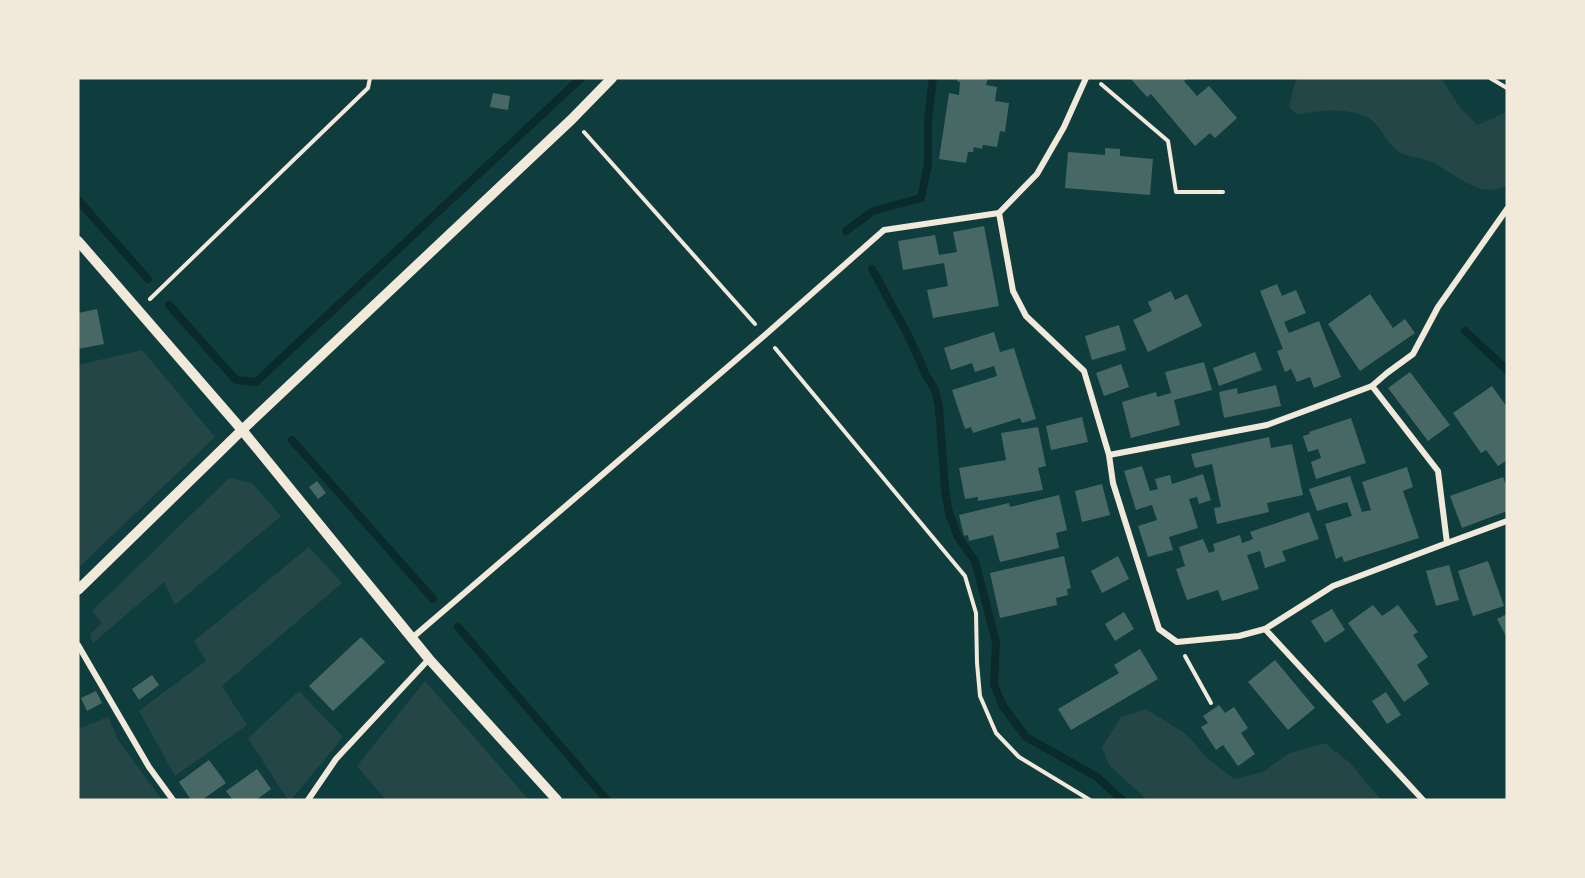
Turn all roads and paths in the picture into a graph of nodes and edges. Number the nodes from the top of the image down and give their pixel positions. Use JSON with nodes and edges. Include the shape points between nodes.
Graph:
{"nodes":[{"id":1,"x":370,"y":78,"type":"edge"},
{"id":2,"x":612,"y":78,"type":"edge"},
{"id":3,"x":1086,"y":78,"type":"edge"},
{"id":4,"x":1094,"y":78,"type":"edge"},
{"id":5,"x":1490,"y":78,"type":"edge"},
{"id":6,"x":1507,"y":88,"type":"edge"},
{"id":7,"x":572,"y":118,"type":"junction"},
{"id":8,"x":1223,"y":192,"type":"dead end"},
{"id":9,"x":1507,"y":209,"type":"edge"},
{"id":10,"x":999,"y":213,"type":"junction"},
{"id":11,"x":78,"y":241,"type":"edge"},
{"id":12,"x":138,"y":309,"type":"junction"},
{"id":13,"x":765,"y":335,"type":"junction"},
{"id":14,"x":1372,"y":386,"type":"junction"},
{"id":15,"x":242,"y":430,"type":"junction"},
{"id":16,"x":1108,"y":455,"type":"junction"},
{"id":17,"x":1507,"y":521,"type":"edge"},
{"id":18,"x":1448,"y":543,"type":"junction"},
{"id":19,"x":78,"y":590,"type":"edge"},
{"id":20,"x":1265,"y":629,"type":"junction"},
{"id":21,"x":412,"y":638,"type":"junction"},
{"id":22,"x":1177,"y":642,"type":"junction"},
{"id":23,"x":78,"y":645,"type":"edge"},
{"id":24,"x":429,"y":659,"type":"junction"},
{"id":25,"x":1211,"y":703,"type":"dead end"},
{"id":26,"x":173,"y":800,"type":"edge"},
{"id":27,"x":308,"y":800,"type":"edge"},
{"id":28,"x":557,"y":800,"type":"edge"},
{"id":29,"x":1090,"y":800,"type":"edge"},
{"id":30,"x":1424,"y":800,"type":"edge"}],
"edges":[{"from":1,"to":12,"type":"path","via":[[368,88],[355,101]]},
{"from":2,"to":7,"type":"street"},
{"from":3,"to":10,"type":"street","via":[[1064,127],[1036,174]]},
{"from":4,"to":8,"type":"path","via":[[1168,141],[1176,192]]},
{"from":5,"to":6,"type":"path"},
{"from":7,"to":13,"type":"path"},
{"from":7,"to":15,"type":"street"},
{"from":9,"to":14,"type":"street","via":[[1438,307],[1413,354]]},
{"from":10,"to":13,"type":"street","via":[[885,230]]},
{"from":10,"to":16,"type":"street","via":[[1013,291],[1026,316],[1084,371]]},
{"from":11,"to":12,"type":"street"},
{"from":12,"to":15,"type":"street"},
{"from":13,"to":21,"type":"street"},
{"from":13,"to":29,"type":"path","via":[[965,576],[976,613],[980,696],[996,734],[1018,757]]},
{"from":14,"to":16,"type":"street","via":[[1267,425]]},
{"from":14,"to":18,"type":"street","via":[[1438,471]]},
{"from":15,"to":19,"type":"street"},
{"from":15,"to":21,"type":"street"},
{"from":16,"to":22,"type":"street","via":[[1113,483],[1159,629]]},
{"from":17,"to":18,"type":"street"},
{"from":18,"to":20,"type":"street","via":[[1333,586]]},
{"from":20,"to":22,"type":"street","via":[[1239,636]]},
{"from":20,"to":30,"type":"street"},
{"from":21,"to":24,"type":"street"},
{"from":22,"to":25,"type":"path"},
{"from":23,"to":26,"type":"street","via":[[149,767]]},
{"from":24,"to":27,"type":"street","via":[[336,759]]},
{"from":24,"to":28,"type":"street"}]}
